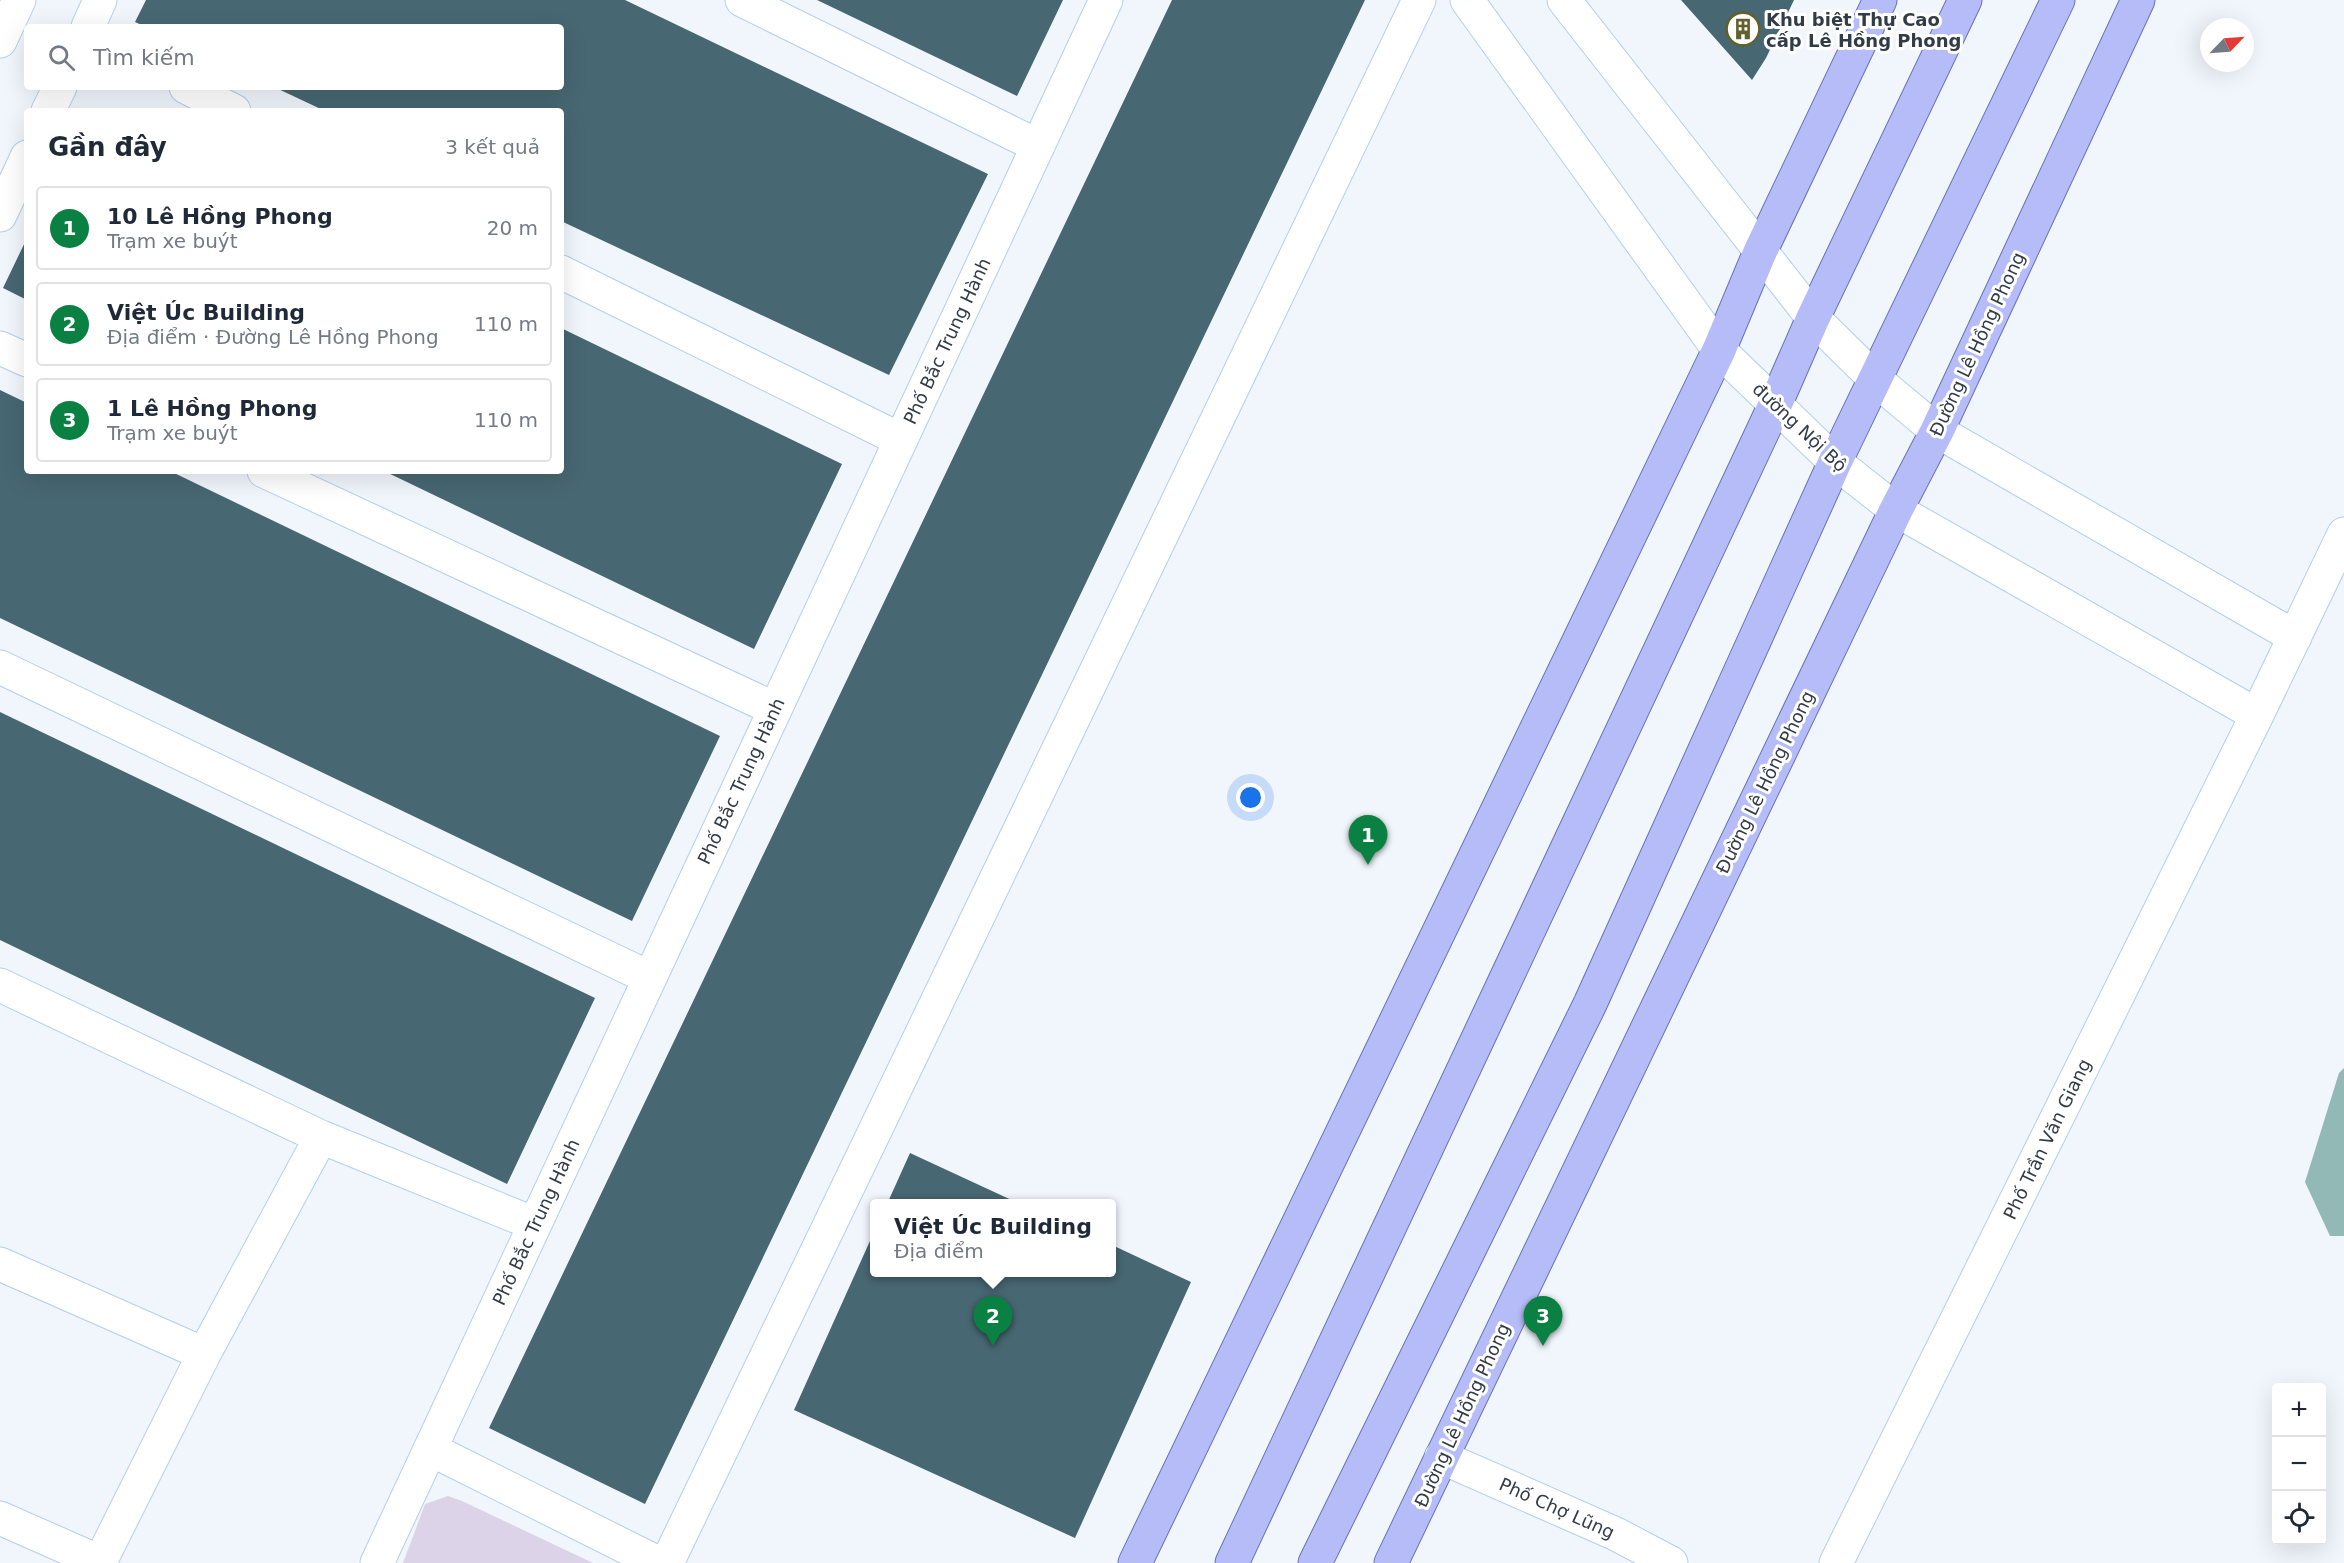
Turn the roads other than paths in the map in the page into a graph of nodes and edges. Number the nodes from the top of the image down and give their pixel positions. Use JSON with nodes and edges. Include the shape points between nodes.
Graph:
{"nodes":[{"id":1,"x":19,"y":0,"type":"edge"},
{"id":2,"x":100,"y":0,"type":"edge"},
{"id":3,"x":742,"y":0,"type":"edge"},
{"id":4,"x":1106,"y":0,"type":"edge"},
{"id":5,"x":1419,"y":0,"type":"edge"},
{"id":6,"x":1467,"y":0,"type":"edge"},
{"id":7,"x":1564,"y":0,"type":"edge"},
{"id":8,"x":1880,"y":0,"type":"edge"},
{"id":9,"x":1965,"y":0,"type":"edge"},
{"id":10,"x":2058,"y":0,"type":"edge"},
{"id":11,"x":2138,"y":0,"type":"edge"},
{"id":12,"x":88,"y":24,"type":"edge"},
{"id":13,"x":0,"y":41,"type":"edge"},
{"id":14,"x":58,"y":90,"type":"edge"},
{"id":15,"x":192,"y":90,"type":"edge"},
{"id":16,"x":50,"y":108,"type":"edge"},
{"id":17,"x":228,"y":108,"type":"edge"},
{"id":18,"x":1038,"y":146,"type":"junction"},
{"id":19,"x":24,"y":163,"type":"edge"},
{"id":20,"x":0,"y":215,"type":"edge"},
{"id":21,"x":1760,"y":252,"type":"junction"},
{"id":22,"x":564,"y":273,"type":"edge"},
{"id":23,"x":1813,"y":318,"type":"junction"},
{"id":24,"x":0,"y":348,"type":"edge"},
{"id":25,"x":1719,"y":350,"type":"junction"},
{"id":26,"x":24,"y":359,"type":"edge"},
{"id":27,"x":1876,"y":380,"type":"junction"},
{"id":28,"x":1775,"y":405,"type":"junction"},
{"id":29,"x":1937,"y":431,"type":"junction"},
{"id":30,"x":901,"y":440,"type":"junction"},
{"id":31,"x":1835,"y":462,"type":"junction"},
{"id":32,"x":270,"y":474,"type":"edge"},
{"id":33,"x":1896,"y":510,"type":"junction"},
{"id":34,"x":2344,"y":534,"type":"edge"},
{"id":35,"x":2295,"y":637,"type":"junction"},
{"id":36,"x":0,"y":667,"type":"edge"},
{"id":37,"x":775,"y":710,"type":"junction"},
{"id":38,"x":2257,"y":715,"type":"junction"},
{"id":39,"x":650,"y":978,"type":"junction"},
{"id":40,"x":0,"y":985,"type":"edge"},
{"id":41,"x":321,"y":1137,"type":"junction"},
{"id":42,"x":535,"y":1224,"type":"junction"},
{"id":43,"x":0,"y":1264,"type":"edge"},
{"id":44,"x":204,"y":1354,"type":"junction"},
{"id":45,"x":430,"y":1449,"type":"junction"},
{"id":46,"x":1441,"y":1457,"type":"junction"},
{"id":47,"x":0,"y":1518,"type":"edge"},
{"id":48,"x":101,"y":1562,"type":"edge"},
{"id":49,"x":377,"y":1563,"type":"edge"},
{"id":50,"x":658,"y":1563,"type":"edge"},
{"id":51,"x":667,"y":1563,"type":"edge"},
{"id":52,"x":1135,"y":1563,"type":"edge"},
{"id":53,"x":1232,"y":1563,"type":"edge"},
{"id":54,"x":1315,"y":1563,"type":"edge"},
{"id":55,"x":1391,"y":1563,"type":"edge"},
{"id":56,"x":1671,"y":1563,"type":"edge"},
{"id":57,"x":1836,"y":1563,"type":"edge"}],
"edges":[{"from":1,"to":13,"type":"street"},
{"from":2,"to":12,"type":"street"},
{"from":3,"to":18,"type":"street"},
{"from":4,"to":18,"type":"street","name":"Phố Bắc Trung Hành"},
{"from":5,"to":51,"type":"street"},
{"from":6,"to":25,"type":"street","name":"đường Nội Bộ"},
{"from":7,"to":21,"type":"street"},
{"from":8,"to":21,"type":"main road"},
{"from":9,"to":23,"type":"main road"},
{"from":10,"to":27,"type":"main road"},
{"from":11,"to":29,"type":"main road","name":"Đường Lê Hồng Phong"},
{"from":14,"to":16,"type":"street"},
{"from":15,"to":17,"type":"street"},
{"from":18,"to":30,"type":"street","name":"Phố Bắc Trung Hành"},
{"from":19,"to":20,"type":"street"},
{"from":21,"to":23,"type":"street"},
{"from":21,"to":25,"type":"main road"},
{"from":22,"to":30,"type":"street"},
{"from":23,"to":27,"type":"street"},
{"from":23,"to":28,"type":"main road"},
{"from":24,"to":26,"type":"street"},
{"from":25,"to":28,"type":"street","name":"đường Nội Bộ"},
{"from":25,"to":52,"type":"main road"},
{"from":27,"to":29,"type":"street"},
{"from":27,"to":31,"type":"main road"},
{"from":28,"to":31,"type":"street","name":"đường Nội Bộ"},
{"from":28,"to":53,"type":"main road"},
{"from":29,"to":33,"type":"main road","name":"Đường Lê Hồng Phong"},
{"from":29,"to":35,"type":"street"},
{"from":30,"to":37,"type":"street","name":"Phố Bắc Trung Hành"},
{"from":31,"to":33,"type":"street","name":"đường Nội Bộ"},
{"from":31,"to":54,"type":"main road","via":[[1590,1004]]},
{"from":32,"to":37,"type":"street"},
{"from":33,"to":38,"type":"street","name":"đường Nội Bộ"},
{"from":33,"to":46,"type":"main road","name":"Đường Lê Hồng Phong"},
{"from":34,"to":35,"type":"street","name":"Phố Trần Văn Giang"},
{"from":35,"to":38,"type":"street","name":"Phố Trần Văn Giang"},
{"from":36,"to":39,"type":"street"},
{"from":37,"to":39,"type":"street","name":"Phố Bắc Trung Hành"},
{"from":38,"to":57,"type":"street","name":"Phố Trần Văn Giang"},
{"from":39,"to":42,"type":"street","name":"Phố Bắc Trung Hành"},
{"from":40,"to":41,"type":"street"},
{"from":41,"to":42,"type":"street"},
{"from":41,"to":44,"type":"street"},
{"from":42,"to":45,"type":"street","name":"Phố Bắc Trung Hành"},
{"from":43,"to":44,"type":"street"},
{"from":44,"to":48,"type":"street"},
{"from":45,"to":49,"type":"street","name":"Phố Bắc Trung Hành"},
{"from":45,"to":50,"type":"street"},
{"from":46,"to":55,"type":"main road","name":"Đường Lê Hồng Phong"},
{"from":46,"to":56,"type":"street","name":"Phố Chợ Lũng","via":[[1616,1534]]},
{"from":47,"to":48,"type":"street"}]}
